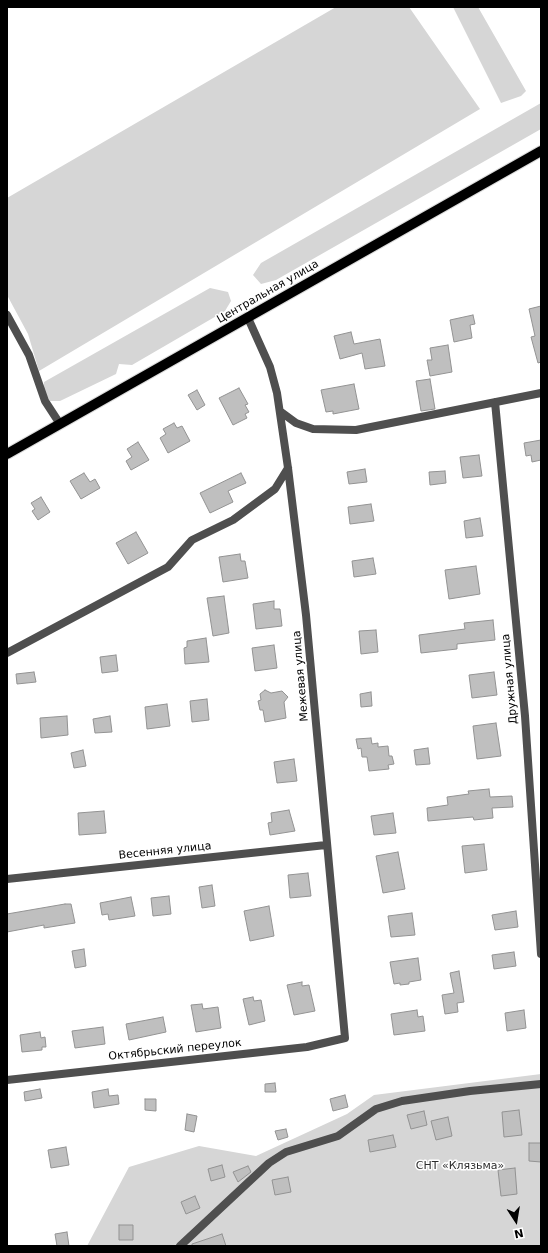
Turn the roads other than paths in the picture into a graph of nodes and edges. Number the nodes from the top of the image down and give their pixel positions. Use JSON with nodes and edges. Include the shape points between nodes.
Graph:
{"nodes":[{"id":1,"x":541,"y":151,"type":"edge"},
{"id":2,"x":7,"y":315,"type":"edge"},
{"id":3,"x":248,"y":318,"type":"junction"},
{"id":4,"x":541,"y":393,"type":"edge"},
{"id":5,"x":495,"y":402,"type":"junction"},
{"id":6,"x":281,"y":412,"type":"junction"},
{"id":7,"x":60,"y":424,"type":"junction"},
{"id":8,"x":7,"y":454,"type":"edge"},
{"id":9,"x":288,"y":468,"type":"junction"},
{"id":10,"x":7,"y":653,"type":"edge"},
{"id":11,"x":326,"y":845,"type":"junction"},
{"id":12,"x":7,"y":879,"type":"edge"},
{"id":13,"x":541,"y":954,"type":"edge"},
{"id":14,"x":345,"y":1038,"type":"joint"},
{"id":15,"x":7,"y":1080,"type":"edge"},
{"id":16,"x":541,"y":1084,"type":"edge"},
{"id":17,"x":180,"y":1246,"type":"edge"}],
"edges":[{"from":1,"to":3,"type":"main road","name":"Центральная улица"},
{"from":2,"to":7,"type":"street","via":[[29,355],[45,401]]},
{"from":3,"to":6,"type":"street","name":"Межевая улица","via":[[270,366]]},
{"from":3,"to":7,"type":"main road","name":"Центральная улица"},
{"from":4,"to":5,"type":"street"},
{"from":5,"to":6,"type":"street","via":[[356,430],[313,429],[296,423]]},
{"from":5,"to":13,"type":"street","name":"Дружная улица","via":[[525,716]]},
{"from":6,"to":9,"type":"street","name":"Межевая улица"},
{"from":7,"to":8,"type":"main road","name":"Центральная улица"},
{"from":9,"to":10,"type":"street","via":[[275,489],[233,520],[192,540],[168,567]]},
{"from":9,"to":11,"type":"street","name":"Межевая улица","via":[[306,615]]},
{"from":11,"to":12,"type":"street","name":"Весенняя улица"},
{"from":11,"to":14,"type":"street","name":"Межевая улица"},
{"from":14,"to":15,"type":"street","name":"Октябрьский переулок","via":[[307,1046]]},
{"from":16,"to":17,"type":"street","via":[[470,1091],[376,1109],[338,1136],[286,1152],[269,1163]]}]}
